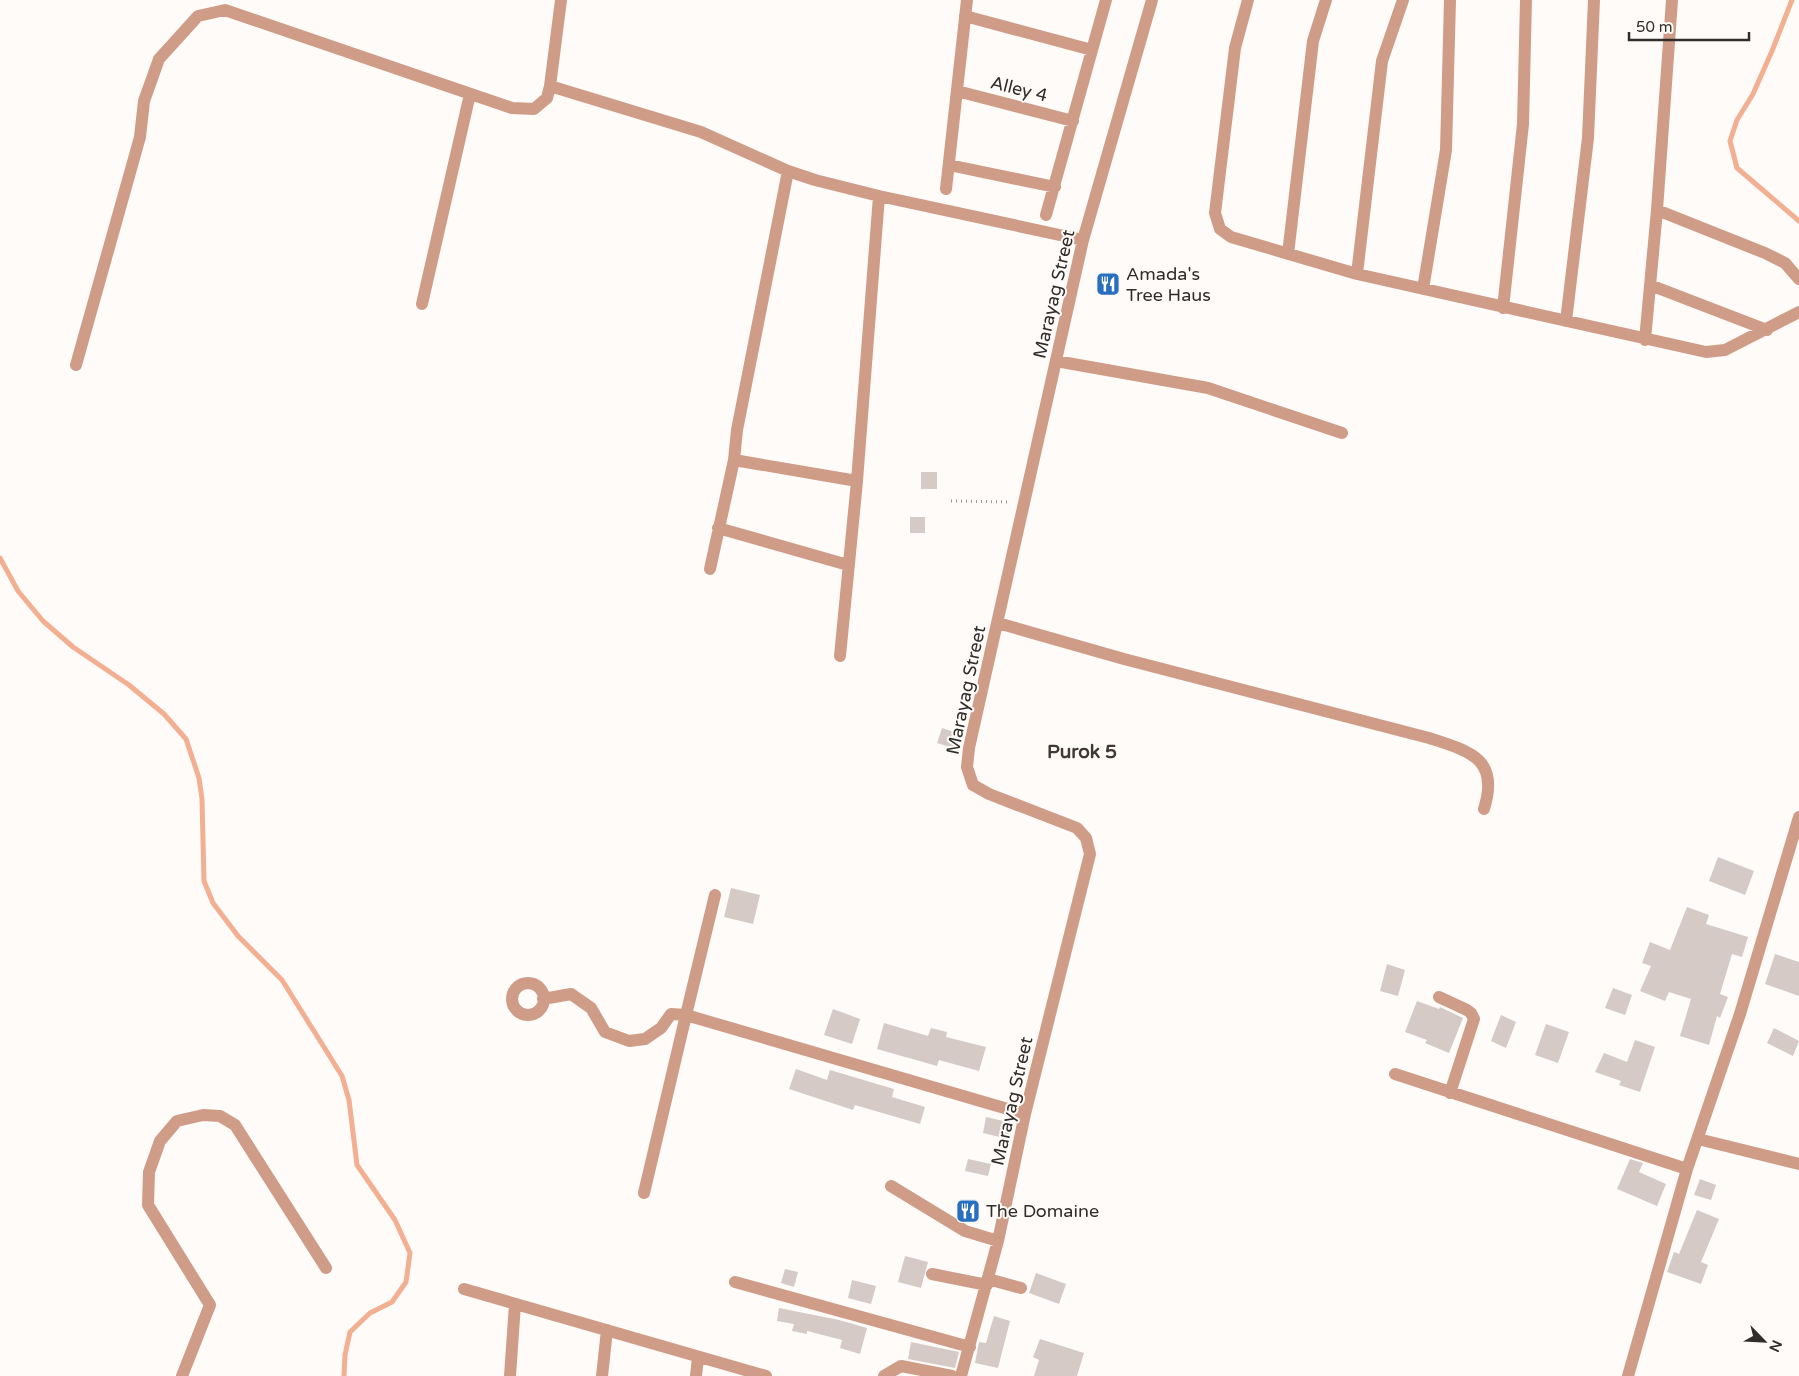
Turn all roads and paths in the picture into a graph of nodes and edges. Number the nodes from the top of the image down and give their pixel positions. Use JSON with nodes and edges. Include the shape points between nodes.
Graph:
{"nodes":[{"id":1,"x":561,"y":0,"type":"edge"},
{"id":2,"x":967,"y":0,"type":"edge"},
{"id":3,"x":1106,"y":0,"type":"edge"},
{"id":4,"x":1152,"y":0,"type":"edge"},
{"id":5,"x":1248,"y":0,"type":"edge"},
{"id":6,"x":1326,"y":0,"type":"edge"},
{"id":7,"x":1402,"y":0,"type":"edge"},
{"id":8,"x":1450,"y":0,"type":"edge"},
{"id":9,"x":1526,"y":0,"type":"edge"},
{"id":10,"x":1594,"y":0,"type":"edge"},
{"id":11,"x":1672,"y":0,"type":"edge"},
{"id":12,"x":965,"y":16,"type":"junction"},
{"id":13,"x":1092,"y":50,"type":"junction"},
{"id":14,"x":550,"y":86,"type":"junction"},
{"id":15,"x":957,"y":91,"type":"junction"},
{"id":16,"x":470,"y":94,"type":"junction"},
{"id":17,"x":1073,"y":121,"type":"junction"},
{"id":18,"x":949,"y":165,"type":"junction"},
{"id":19,"x":788,"y":171,"type":"junction"},
{"id":20,"x":1056,"y":187,"type":"junction"},
{"id":21,"x":946,"y":189,"type":"dead end"},
{"id":22,"x":879,"y":196,"type":"junction"},
{"id":23,"x":1657,"y":210,"type":"junction"},
{"id":24,"x":1046,"y":215,"type":"dead end"},
{"id":25,"x":1083,"y":240,"type":"junction"},
{"id":26,"x":1288,"y":254,"type":"junction"},
{"id":27,"x":1357,"y":274,"type":"junction"},
{"id":28,"x":1799,"y":280,"type":"edge"},
{"id":29,"x":1650,"y":285,"type":"junction"},
{"id":30,"x":1423,"y":289,"type":"junction"},
{"id":31,"x":422,"y":304,"type":"dead end"},
{"id":32,"x":1503,"y":308,"type":"junction"},
{"id":33,"x":1799,"y":312,"type":"edge"},
{"id":34,"x":1566,"y":321,"type":"junction"},
{"id":35,"x":1767,"y":330,"type":"junction"},
{"id":36,"x":1645,"y":340,"type":"junction"},
{"id":37,"x":1056,"y":361,"type":"junction"},
{"id":38,"x":76,"y":365,"type":"dead end"},
{"id":39,"x":1342,"y":433,"type":"dead end"},
{"id":40,"x":734,"y":460,"type":"junction"},
{"id":41,"x":857,"y":481,"type":"junction"},
{"id":42,"x":951,"y":501,"type":"dead end"},
{"id":43,"x":1026,"y":502,"type":"junction"},
{"id":44,"x":718,"y":528,"type":"junction"},
{"id":45,"x":848,"y":565,"type":"junction"},
{"id":46,"x":710,"y":569,"type":"dead end"},
{"id":47,"x":998,"y":623,"type":"junction"},
{"id":48,"x":840,"y":656,"type":"dead end"},
{"id":49,"x":1484,"y":809,"type":"dead end"},
{"id":50,"x":1799,"y":817,"type":"edge"},
{"id":51,"x":714,"y":895,"type":"dead end"},
{"id":52,"x":1439,"y":998,"type":"dead end"},
{"id":53,"x":544,"y":999,"type":"dead end"},
{"id":54,"x":686,"y":1015,"type":"junction"},
{"id":55,"x":1395,"y":1074,"type":"dead end"},
{"id":56,"x":1450,"y":1093,"type":"junction"},
{"id":57,"x":1026,"y":1114,"type":"junction"},
{"id":58,"x":1698,"y":1139,"type":"junction"},
{"id":59,"x":1799,"y":1164,"type":"edge"},
{"id":60,"x":1688,"y":1169,"type":"junction"},
{"id":61,"x":891,"y":1186,"type":"dead end"},
{"id":62,"x":644,"y":1192,"type":"dead end"},
{"id":63,"x":998,"y":1241,"type":"junction"},
{"id":64,"x":326,"y":1268,"type":"dead end"},
{"id":65,"x":932,"y":1274,"type":"dead end"},
{"id":66,"x":735,"y":1282,"type":"dead end"},
{"id":67,"x":988,"y":1282,"type":"junction"},
{"id":68,"x":1021,"y":1288,"type":"dead end"},
{"id":69,"x":464,"y":1289,"type":"dead end"},
{"id":70,"x":515,"y":1304,"type":"junction"},
{"id":71,"x":607,"y":1330,"type":"junction"},
{"id":72,"x":970,"y":1347,"type":"junction"},
{"id":73,"x":698,"y":1357,"type":"junction"},
{"id":74,"x":182,"y":1376,"type":"edge"},
{"id":75,"x":510,"y":1376,"type":"edge"},
{"id":76,"x":602,"y":1376,"type":"edge"},
{"id":77,"x":696,"y":1376,"type":"edge"},
{"id":78,"x":766,"y":1376,"type":"edge"},
{"id":79,"x":884,"y":1376,"type":"edge"},
{"id":80,"x":952,"y":1376,"type":"edge"},
{"id":81,"x":962,"y":1376,"type":"edge"},
{"id":82,"x":1628,"y":1376,"type":"edge"}],
"edges":[{"from":1,"to":14,"type":"street"},
{"from":2,"to":12,"type":"street"},
{"from":3,"to":13,"type":"street"},
{"from":4,"to":25,"type":"street","name":"Marayag Street"},
{"from":5,"to":26,"type":"street","via":[[1235,48],[1215,214],[1220,228],[1231,237]]},
{"from":6,"to":26,"type":"street","via":[[1314,41]]},
{"from":7,"to":27,"type":"street","via":[[1382,61]]},
{"from":8,"to":30,"type":"street","via":[[1446,150]]},
{"from":9,"to":32,"type":"street","via":[[1523,124]]},
{"from":10,"to":34,"type":"street","via":[[1588,138]]},
{"from":11,"to":23,"type":"street"},
{"from":12,"to":13,"type":"street"},
{"from":12,"to":15,"type":"street"},
{"from":13,"to":17,"type":"street"},
{"from":14,"to":16,"type":"street","via":[[546,98],[534,109],[512,108]]},
{"from":14,"to":19,"type":"street","via":[[701,132]]},
{"from":15,"to":17,"type":"street","name":"Alley 4"},
{"from":15,"to":18,"type":"street"},
{"from":16,"to":31,"type":"street"},
{"from":16,"to":38,"type":"street","via":[[225,10],[198,16],[159,59],[144,101],[140,137]]},
{"from":17,"to":20,"type":"street"},
{"from":18,"to":20,"type":"street"},
{"from":18,"to":21,"type":"street"},
{"from":19,"to":22,"type":"street"},
{"from":19,"to":40,"type":"street","via":[[737,430]]},
{"from":20,"to":24,"type":"street"},
{"from":22,"to":25,"type":"street"},
{"from":22,"to":41,"type":"street"},
{"from":23,"to":28,"type":"street","via":[[1772,256],[1785,263]]},
{"from":23,"to":29,"type":"street"},
{"from":25,"to":37,"type":"street","name":"Marayag Street"},
{"from":26,"to":27,"type":"street"},
{"from":27,"to":30,"type":"street"},
{"from":29,"to":35,"type":"street"},
{"from":29,"to":36,"type":"street"},
{"from":30,"to":32,"type":"street"},
{"from":32,"to":34,"type":"street"},
{"from":33,"to":35,"type":"street"},
{"from":34,"to":36,"type":"street"},
{"from":35,"to":36,"type":"street","via":[[1725,350],[1706,352]]},
{"from":37,"to":39,"type":"street","via":[[1208,388]]},
{"from":37,"to":43,"type":"street","name":"Marayag Street"},
{"from":40,"to":41,"type":"street"},
{"from":40,"to":44,"type":"street"},
{"from":41,"to":45,"type":"street"},
{"from":42,"to":43,"type":"path"},
{"from":43,"to":47,"type":"street","name":"Marayag Street"},
{"from":44,"to":45,"type":"street"},
{"from":44,"to":46,"type":"street"},
{"from":45,"to":48,"type":"street"},
{"from":47,"to":49,"type":"street","via":[[1467,750],[1486,767],[1489,792]]},
{"from":47,"to":57,"type":"street","name":"Marayag Street","via":[[967,767],[973,785],[1077,828],[1086,838],[1090,854]]},
{"from":50,"to":58,"type":"street","via":[[1740,1014]]},
{"from":51,"to":54,"type":"street"},
{"from":52,"to":56,"type":"street","via":[[1467,1010],[1474,1019]]},
{"from":53,"to":54,"type":"street","via":[[571,994],[591,1008],[605,1032],[629,1041],[645,1039],[671,1014]]},
{"from":54,"to":57,"type":"street"},
{"from":54,"to":62,"type":"street"},
{"from":55,"to":56,"type":"street"},
{"from":56,"to":60,"type":"street"},
{"from":57,"to":63,"type":"street","name":"Marayag Street"},
{"from":58,"to":59,"type":"street"},
{"from":58,"to":60,"type":"street"},
{"from":60,"to":82,"type":"street"},
{"from":61,"to":63,"type":"street","via":[[965,1231]]},
{"from":63,"to":67,"type":"street","name":"Marayag Street"},
{"from":64,"to":74,"type":"street","via":[[235,1125],[220,1116],[203,1115],[177,1121],[160,1142],[149,1172],[148,1205],[210,1306]]},
{"from":65,"to":67,"type":"street"},
{"from":66,"to":72,"type":"street"},
{"from":67,"to":68,"type":"street"},
{"from":67,"to":72,"type":"street","name":"Marayag Street"},
{"from":69,"to":70,"type":"street"},
{"from":70,"to":71,"type":"street"},
{"from":70,"to":75,"type":"street"},
{"from":71,"to":73,"type":"street"},
{"from":71,"to":76,"type":"street"},
{"from":72,"to":81,"type":"street","name":"Marayag Street"},
{"from":73,"to":77,"type":"street"},
{"from":73,"to":78,"type":"street"},
{"from":79,"to":80,"type":"street","via":[[901,1366]]}]}
